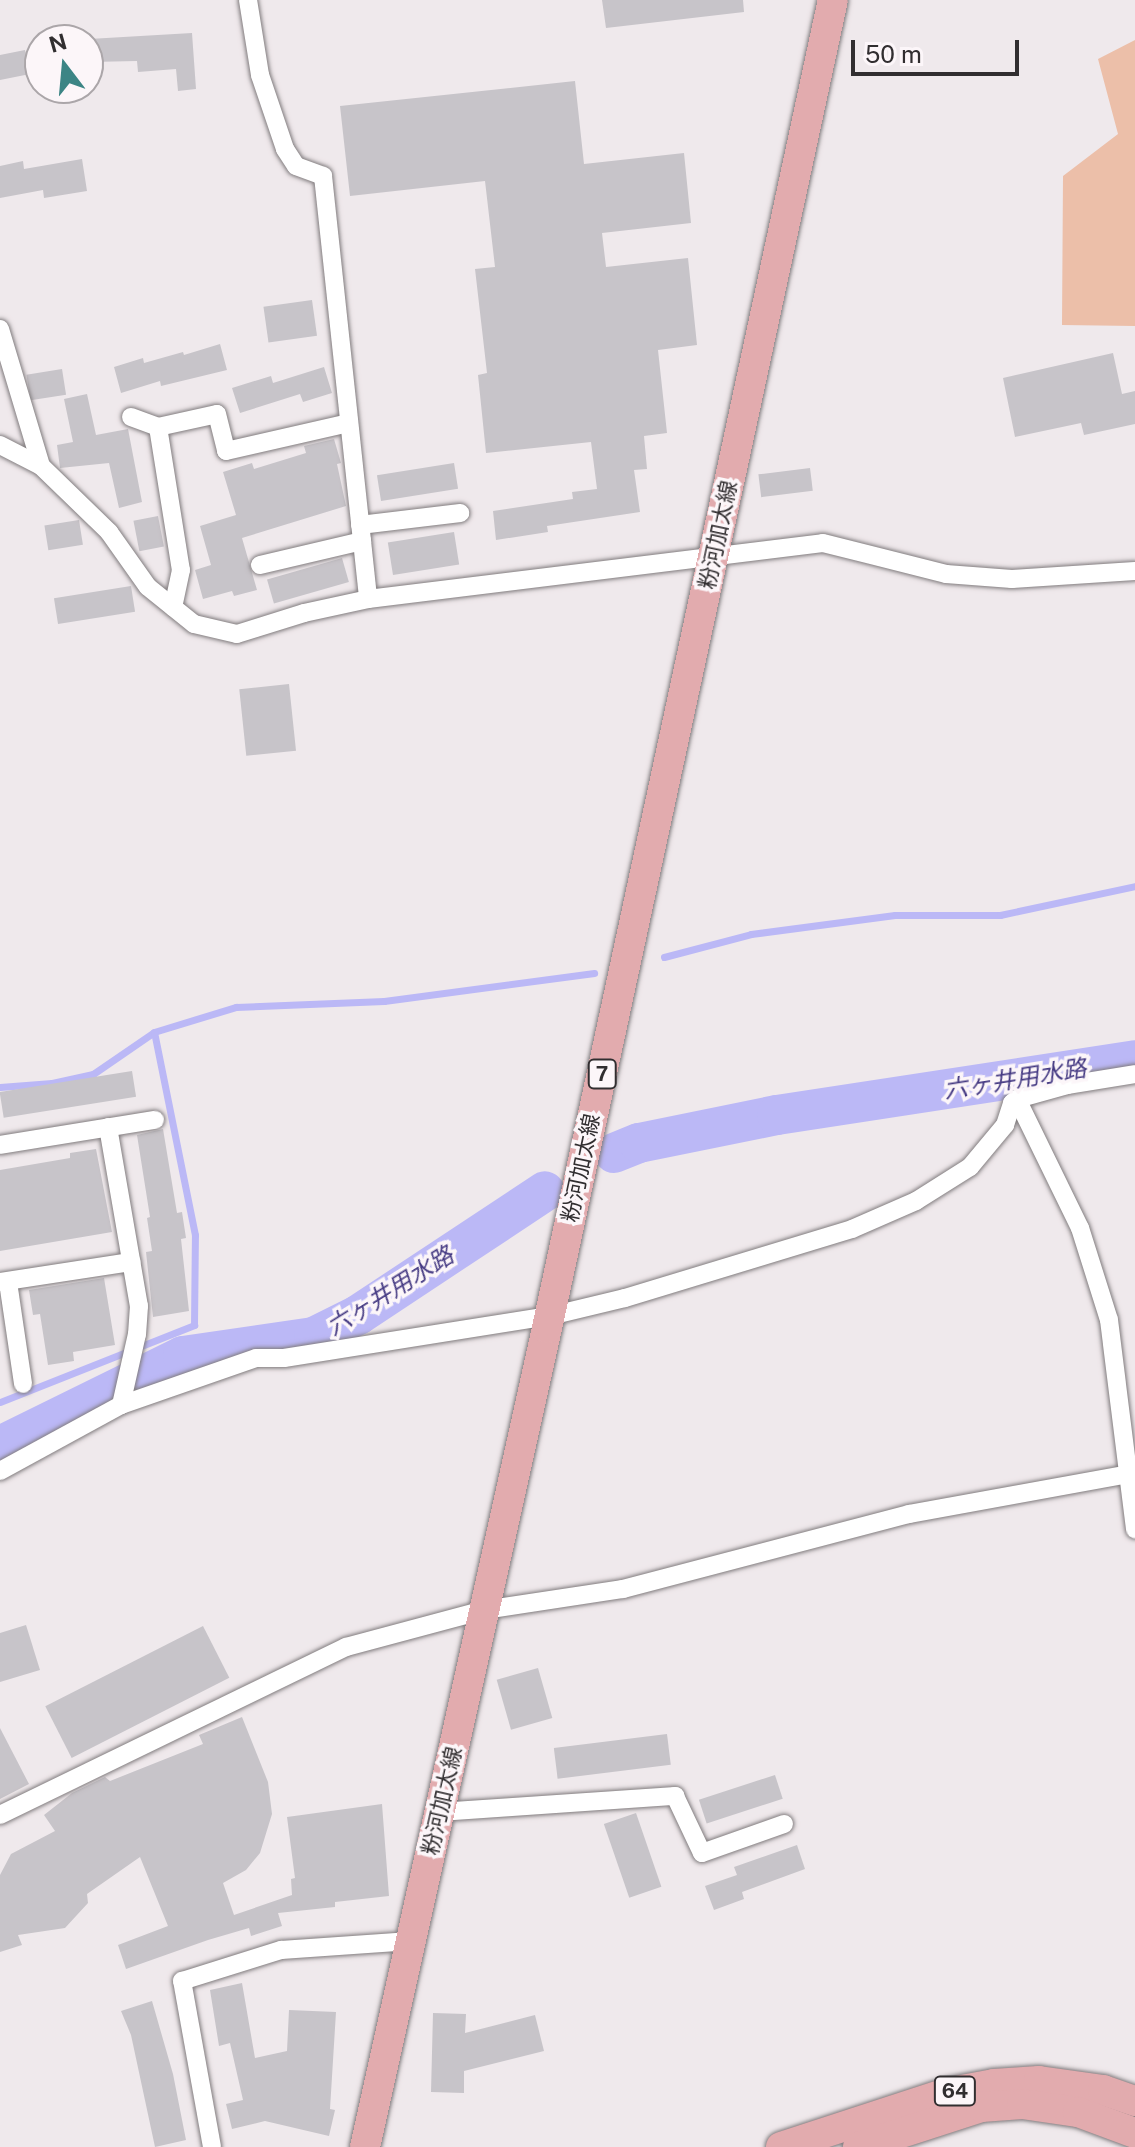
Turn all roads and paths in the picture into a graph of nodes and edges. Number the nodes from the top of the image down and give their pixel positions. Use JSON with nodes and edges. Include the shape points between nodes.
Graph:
{"nodes":[{"id":1,"x":248,"y":0,"type":"edge"},
{"id":2,"x":833,"y":0,"type":"edge"},
{"id":3,"x":0,"y":329,"type":"edge"},
{"id":4,"x":131,"y":417,"type":"dead end"},
{"id":5,"x":349,"y":423,"type":"junction"},
{"id":6,"x":158,"y":427,"type":"junction"},
{"id":7,"x":0,"y":445,"type":"edge"},
{"id":8,"x":41,"y":466,"type":"junction"},
{"id":9,"x":460,"y":513,"type":"dead end"},
{"id":10,"x":361,"y":533,"type":"junction"},
{"id":11,"x":714,"y":555,"type":"junction"},
{"id":12,"x":260,"y":565,"type":"dead end"},
{"id":13,"x":1135,"y":571,"type":"edge"},
{"id":14,"x":368,"y":599,"type":"junction"},
{"id":15,"x":173,"y":607,"type":"junction"},
{"id":16,"x":1135,"y":1074,"type":"edge"},
{"id":17,"x":1017,"y":1099,"type":"junction"},
{"id":18,"x":155,"y":1120,"type":"dead end"},
{"id":19,"x":108,"y":1127,"type":"junction"},
{"id":20,"x":0,"y":1145,"type":"edge"},
{"id":21,"x":131,"y":1262,"type":"junction"},
{"id":22,"x":4,"y":1282,"type":"edge"},
{"id":23,"x":550,"y":1316,"type":"junction"},
{"id":24,"x":23,"y":1384,"type":"dead end"},
{"id":25,"x":121,"y":1405,"type":"junction"},
{"id":26,"x":0,"y":1471,"type":"edge"},
{"id":27,"x":1132,"y":1473,"type":"edge"},
{"id":28,"x":1135,"y":1529,"type":"edge"},
{"id":29,"x":484,"y":1610,"type":"junction"},
{"id":30,"x":439,"y":1812,"type":"junction"},
{"id":31,"x":0,"y":1815,"type":"edge"},
{"id":32,"x":784,"y":1824,"type":"dead end"},
{"id":33,"x":411,"y":1941,"type":"junction"},
{"id":34,"x":1135,"y":2101,"type":"edge"},
{"id":35,"x":1135,"y":2133,"type":"edge"},
{"id":36,"x":212,"y":2147,"type":"edge"},
{"id":37,"x":365,"y":2147,"type":"edge"},
{"id":38,"x":781,"y":2147,"type":"edge"},
{"id":39,"x":858,"y":2147,"type":"edge"}],
"edges":[{"from":1,"to":5,"type":"street","via":[[260,75],[285,149],[296,166],[323,176]]},
{"from":2,"to":11,"type":"main road","name":"粉河加太線","number":"7"},
{"from":3,"to":8,"type":"street"},
{"from":4,"to":6,"type":"street"},
{"from":5,"to":6,"type":"street","via":[[226,451],[217,414]]},
{"from":5,"to":10,"type":"street"},
{"from":6,"to":15,"type":"street","via":[[181,570]]},
{"from":7,"to":8,"type":"street"},
{"from":8,"to":15,"type":"street","via":[[109,532],[148,587]]},
{"from":9,"to":10,"type":"street"},
{"from":10,"to":12,"type":"street"},
{"from":10,"to":14,"type":"street"},
{"from":11,"to":13,"type":"street","via":[[823,543],[959,575],[1012,579]]},
{"from":11,"to":14,"type":"street"},
{"from":11,"to":23,"type":"main road","name":"粉河加太線","number":"7"},
{"from":14,"to":15,"type":"street","via":[[237,634],[194,624]]},
{"from":16,"to":17,"type":"street"},
{"from":17,"to":23,"type":"street","via":[[991,1145],[970,1167],[916,1201],[852,1229]]},
{"from":17,"to":27,"type":"street","via":[[1080,1228],[1109,1320]]},
{"from":18,"to":19,"type":"street"},
{"from":19,"to":20,"type":"street"},
{"from":19,"to":21,"type":"street"},
{"from":21,"to":22,"type":"street"},
{"from":21,"to":25,"type":"street","via":[[139,1306]]},
{"from":22,"to":24,"type":"street"},
{"from":23,"to":25,"type":"street","via":[[256,1358]]},
{"from":23,"to":29,"type":"main road","name":"粉河加太線","number":"7"},
{"from":25,"to":26,"type":"street"},
{"from":27,"to":28,"type":"street"},
{"from":27,"to":29,"type":"street","via":[[909,1514],[623,1589]]},
{"from":29,"to":30,"type":"main road","name":"粉河加太線","number":"7"},
{"from":29,"to":31,"type":"street","via":[[346,1647]]},
{"from":30,"to":32,"type":"street","via":[[675,1796],[702,1853]]},
{"from":30,"to":33,"type":"main road","name":"粉河加太線","number":"7"},
{"from":33,"to":36,"type":"street","via":[[281,1950],[182,1981]]},
{"from":33,"to":37,"type":"main road","name":"粉河加太線","number":"7"},
{"from":34,"to":38,"type":"main road","number":"64","via":[[1103,2090],[1039,2081],[994,2084],[946,2093]]},
{"from":35,"to":39,"type":"main road","number":"64","via":[[1078,2112],[1022,2104],[981,2107]]}]}
